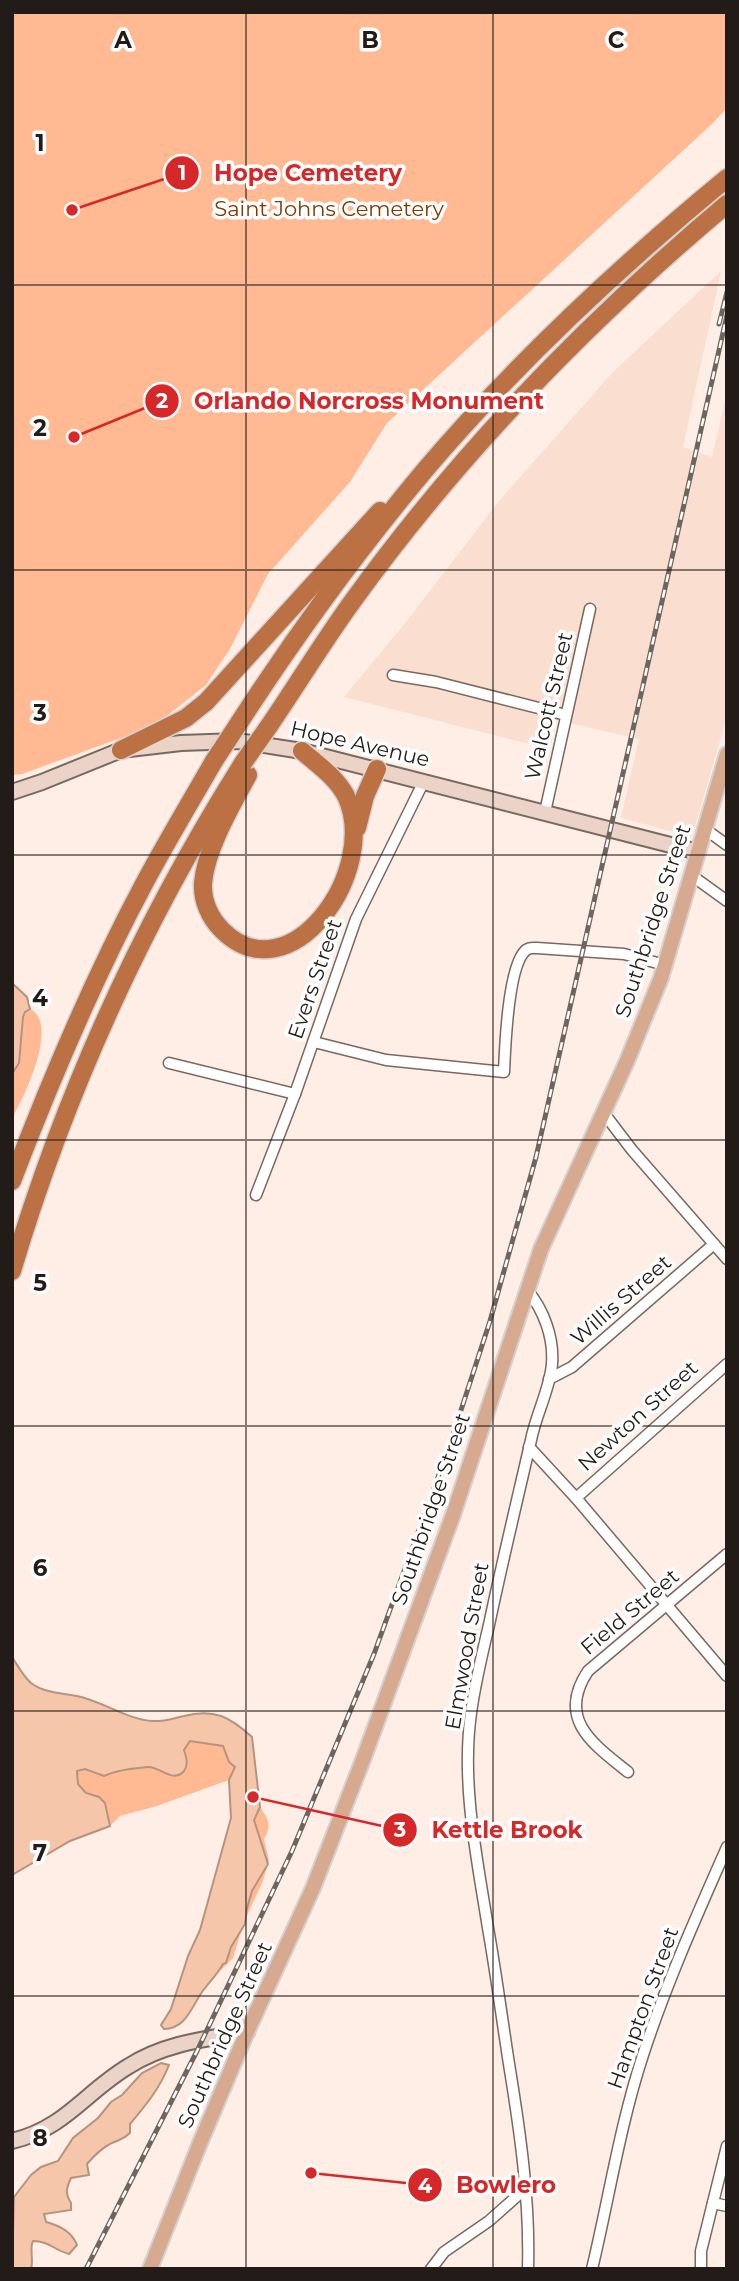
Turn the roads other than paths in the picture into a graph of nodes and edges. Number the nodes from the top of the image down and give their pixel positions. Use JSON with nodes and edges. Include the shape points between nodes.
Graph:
{"nodes":[{"id":1,"x":727,"y":178,"type":"edge"},
{"id":2,"x":725,"y":206,"type":"edge"},
{"id":3,"x":483,"y":407,"type":"junction"},
{"id":4,"x":590,"y":609,"type":"dead end"},
{"id":5,"x":393,"y":675,"type":"dead end"},
{"id":6,"x":566,"y":715,"type":"junction"},
{"id":7,"x":121,"y":750,"type":"junction"},
{"id":8,"x":302,"y":751,"type":"junction"},
{"id":9,"x":727,"y":754,"type":"edge"},
{"id":10,"x":248,"y":764,"type":"junction"},
{"id":11,"x":377,"y":769,"type":"junction"},
{"id":12,"x":424,"y":781,"type":"junction"},
{"id":13,"x":12,"y":792,"type":"edge"},
{"id":14,"x":545,"y":812,"type":"junction"},
{"id":15,"x":705,"y":829,"type":"junction"},
{"id":16,"x":727,"y":845,"type":"edge"},
{"id":17,"x":353,"y":849,"type":"junction"},
{"id":18,"x":698,"y":852,"type":"junction"},
{"id":19,"x":691,"y":875,"type":"junction"},
{"id":20,"x":727,"y":901,"type":"edge"},
{"id":21,"x":665,"y":965,"type":"junction"},
{"id":22,"x":314,"y":1042,"type":"junction"},
{"id":23,"x":169,"y":1063,"type":"dead end"},
{"id":24,"x":295,"y":1094,"type":"junction"},
{"id":25,"x":603,"y":1112,"type":"junction"},
{"id":26,"x":12,"y":1181,"type":"edge"},
{"id":27,"x":256,"y":1195,"type":"dead end"},
{"id":28,"x":714,"y":1244,"type":"junction"},
{"id":29,"x":727,"y":1259,"type":"edge"},
{"id":30,"x":12,"y":1271,"type":"edge"},
{"id":31,"x":527,"y":1290,"type":"junction"},
{"id":32,"x":727,"y":1364,"type":"edge"},
{"id":33,"x":549,"y":1379,"type":"junction"},
{"id":34,"x":529,"y":1447,"type":"junction"},
{"id":35,"x":576,"y":1498,"type":"junction"},
{"id":36,"x":727,"y":1554,"type":"edge"},
{"id":37,"x":667,"y":1606,"type":"junction"},
{"id":38,"x":727,"y":1676,"type":"edge"},
{"id":39,"x":628,"y":1772,"type":"dead end"},
{"id":40,"x":727,"y":1847,"type":"edge"},
{"id":41,"x":247,"y":2032,"type":"junction"},
{"id":42,"x":12,"y":2141,"type":"edge"},
{"id":43,"x":727,"y":2146,"type":"edge"},
{"id":44,"x":524,"y":2189,"type":"junction"},
{"id":45,"x":713,"y":2203,"type":"junction"},
{"id":46,"x":727,"y":2206,"type":"edge"},
{"id":47,"x":150,"y":2269,"type":"edge"},
{"id":48,"x":431,"y":2269,"type":"edge"},
{"id":49,"x":528,"y":2269,"type":"edge"},
{"id":50,"x":592,"y":2269,"type":"edge"},
{"id":51,"x":701,"y":2269,"type":"edge"}],
"edges":[{"from":1,"to":3,"type":"highway","via":[[599,290]]},
{"from":2,"to":10,"type":"highway","bridge":true,"via":[[568,350],[468,457],[358,593]]},
{"from":3,"to":7,"type":"highway","via":[[422,462],[206,702],[187,718]]},
{"from":3,"to":26,"type":"highway","bridge":true,"via":[[426,470],[321,603],[214,761],[94,983]]},
{"from":4,"to":6,"type":"street","name":"Walcott Street"},
{"from":5,"to":6,"type":"street"},
{"from":6,"to":14,"type":"street","name":"Walcott Street"},
{"from":7,"to":8,"type":"main road","name":"Hope Avenue","via":[[238,741]]},
{"from":7,"to":13,"type":"main road","name":"Hope Avenue"},
{"from":8,"to":11,"type":"main road","name":"Hope Avenue"},
{"from":8,"to":17,"type":"highway","via":[[345,794],[353,818]]},
{"from":9,"to":15,"type":"main road","name":"Southbridge Street"},
{"from":10,"to":17,"type":"highway","via":[[203,882],[207,908],[228,936],[261,948],[275,948],[300,937],[338,895]]},
{"from":10,"to":30,"type":"highway","via":[[149,930],[94,1045]]},
{"from":11,"to":12,"type":"main road","name":"Hope Avenue"},
{"from":11,"to":17,"type":"highway","via":[[365,796]]},
{"from":12,"to":14,"type":"main road","name":"Hope Avenue"},
{"from":12,"to":22,"type":"street","name":"Evers Street","via":[[363,901]]},
{"from":14,"to":18,"type":"main road","name":"Hope Avenue"},
{"from":15,"to":16,"type":"street"},
{"from":15,"to":18,"type":"main road","name":"Southbridge Street"},
{"from":18,"to":19,"type":"main road","name":"Southbridge Street"},
{"from":19,"to":20,"type":"street"},
{"from":19,"to":21,"type":"main road","name":"Southbridge Street"},
{"from":21,"to":22,"type":"street","via":[[624,954],[525,951],[509,1005],[504,1072],[386,1060]]},
{"from":21,"to":25,"type":"main road","name":"Southbridge Street"},
{"from":22,"to":24,"type":"street","name":"Evers Street"},
{"from":23,"to":24,"type":"street"},
{"from":24,"to":27,"type":"street","name":"Evers Street"},
{"from":25,"to":28,"type":"street"},
{"from":25,"to":31,"type":"main road","name":"Southbridge Street"},
{"from":28,"to":29,"type":"street"},
{"from":28,"to":33,"type":"street","name":"Willis Street","via":[[572,1367]]},
{"from":31,"to":33,"type":"street","name":"Elmwood Street","via":[[548,1328],[552,1350]]},
{"from":31,"to":41,"type":"main road","name":"Southbridge Street","via":[[453,1515],[364,1757],[313,1888]]},
{"from":32,"to":35,"type":"street","name":"Newton Street"},
{"from":33,"to":34,"type":"street","name":"Elmwood Street"},
{"from":34,"to":35,"type":"street"},
{"from":34,"to":44,"type":"street","name":"Elmwood Street","via":[[474,1695],[467,1763]]},
{"from":35,"to":37,"type":"street"},
{"from":36,"to":37,"type":"street","name":"Field Street"},
{"from":37,"to":38,"type":"street"},
{"from":37,"to":39,"type":"street","name":"Field Street","via":[[588,1671],[575,1698],[576,1713],[587,1735]]},
{"from":40,"to":50,"type":"street","name":"Hampton Street","via":[[642,2057]]},
{"from":41,"to":42,"type":"main road","via":[[189,2042],[142,2058],[56,2124]]},
{"from":41,"to":47,"type":"main road","name":"Southbridge Street"},
{"from":43,"to":45,"type":"street"},
{"from":44,"to":48,"type":"street","via":[[444,2252]]},
{"from":44,"to":49,"type":"street","name":"Elmwood Street"},
{"from":45,"to":46,"type":"street"},
{"from":45,"to":51,"type":"street"}]}
